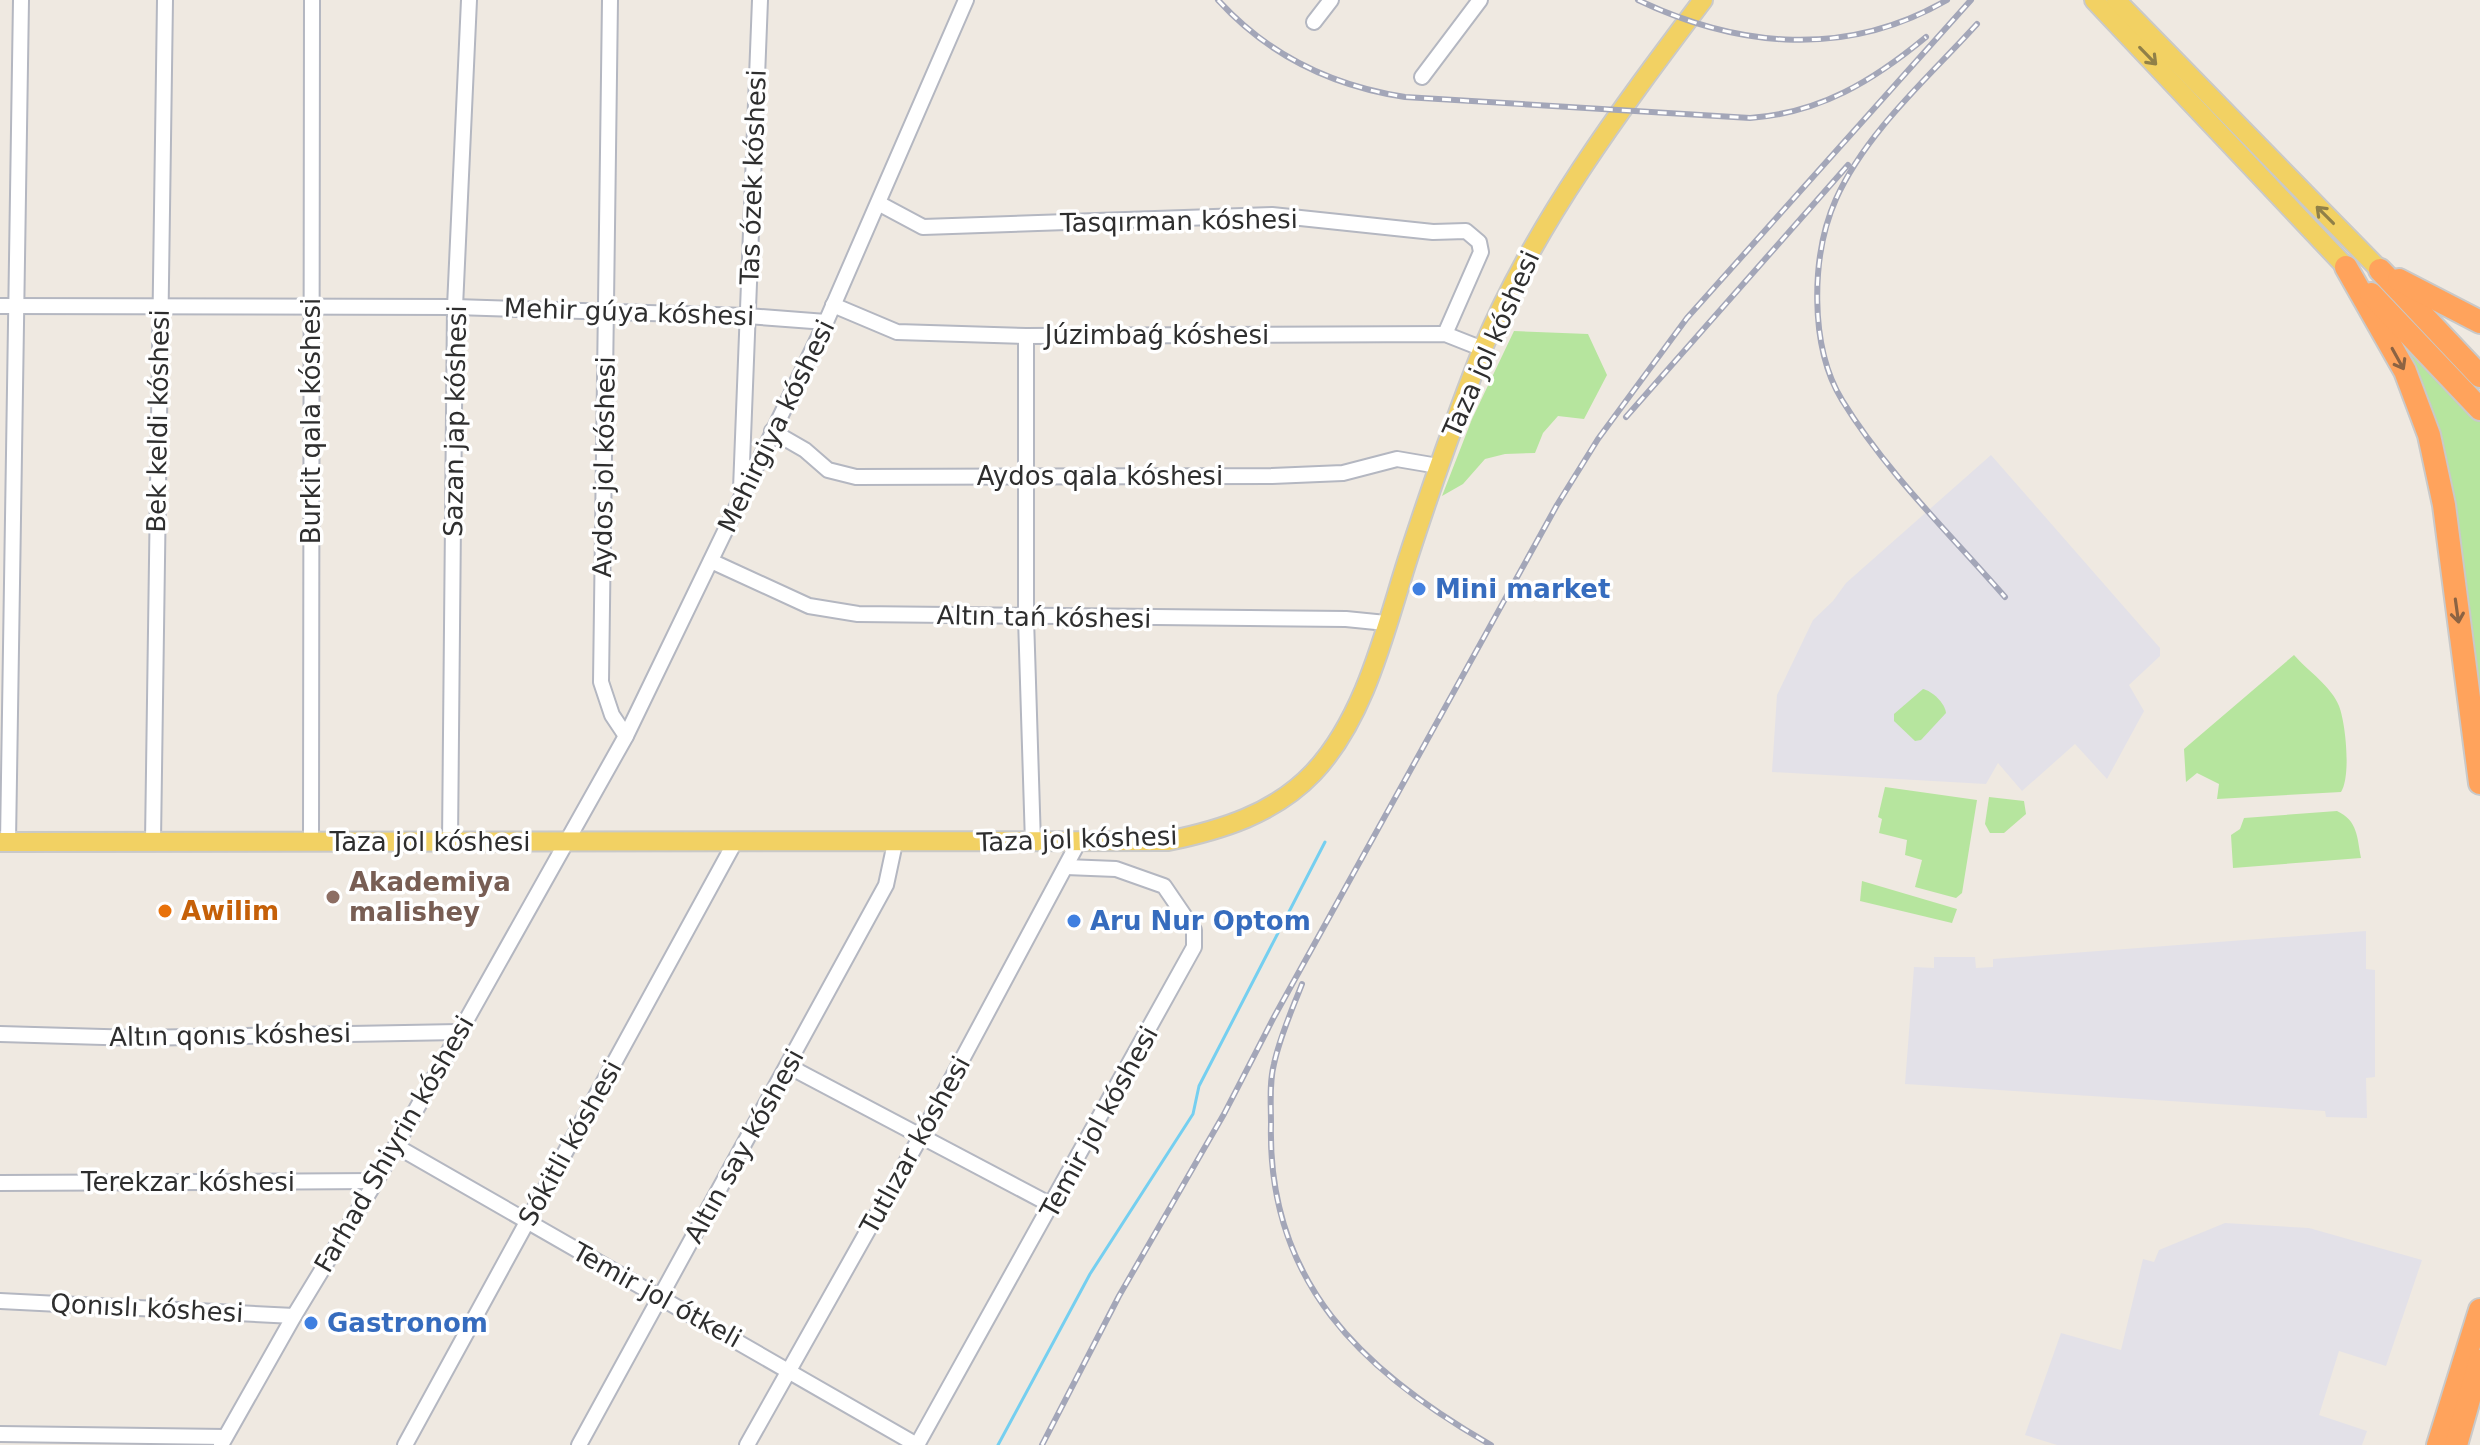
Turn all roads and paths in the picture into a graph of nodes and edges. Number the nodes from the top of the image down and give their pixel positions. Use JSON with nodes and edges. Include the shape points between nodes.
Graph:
{"nodes":[{"id":1,"x":21,"y":0,"type":"edge"},
{"id":2,"x":165,"y":0,"type":"edge"},
{"id":3,"x":312,"y":0,"type":"edge"},
{"id":4,"x":469,"y":0,"type":"edge"},
{"id":5,"x":610,"y":0,"type":"edge"},
{"id":6,"x":760,"y":0,"type":"edge"},
{"id":7,"x":966,"y":0,"type":"edge"},
{"id":8,"x":1331,"y":0,"type":"edge"},
{"id":9,"x":1480,"y":0,"type":"edge"},
{"id":10,"x":1703,"y":0,"type":"edge"},
{"id":11,"x":2094,"y":0,"type":"edge"},
{"id":12,"x":2116,"y":0,"type":"edge"},
{"id":13,"x":1314,"y":22,"type":"dead end"},
{"id":14,"x":1422,"y":77,"type":"dead end"},
{"id":15,"x":2212,"y":112,"type":"junction"},
{"id":16,"x":880,"y":204,"type":"junction"},
{"id":17,"x":2346,"y":267,"type":"junction"},
{"id":18,"x":2380,"y":270,"type":"junction"},
{"id":19,"x":833,"y":305,"type":"junction"},
{"id":20,"x":0,"y":306,"type":"edge"},
{"id":21,"x":17,"y":306,"type":"junction"},
{"id":22,"x":311,"y":306,"type":"junction"},
{"id":23,"x":455,"y":307,"type":"junction"},
{"id":24,"x":159,"y":308,"type":"junction"},
{"id":25,"x":606,"y":310,"type":"junction"},
{"id":26,"x":747,"y":316,"type":"junction"},
{"id":27,"x":826,"y":322,"type":"junction"},
{"id":28,"x":2480,"y":322,"type":"edge"},
{"id":29,"x":1445,"y":334,"type":"junction"},
{"id":30,"x":1026,"y":336,"type":"junction"},
{"id":31,"x":1483,"y":349,"type":"junction"},
{"id":32,"x":2480,"y":376,"type":"edge"},
{"id":33,"x":2480,"y":409,"type":"edge"},
{"id":34,"x":772,"y":431,"type":"junction"},
{"id":35,"x":1438,"y":466,"type":"junction"},
{"id":36,"x":1026,"y":476,"type":"junction"},
{"id":37,"x":741,"y":497,"type":"junction"},
{"id":38,"x":711,"y":561,"type":"junction"},
{"id":39,"x":1026,"y":618,"type":"junction"},
{"id":40,"x":1386,"y":623,"type":"junction"},
{"id":41,"x":626,"y":736,"type":"junction"},
{"id":42,"x":2480,"y":783,"type":"edge"},
{"id":43,"x":153,"y":841,"type":"junction"},
{"id":44,"x":4,"y":842,"type":"edge"},
{"id":45,"x":311,"y":842,"type":"junction"},
{"id":46,"x":450,"y":842,"type":"junction"},
{"id":47,"x":566,"y":842,"type":"junction"},
{"id":48,"x":735,"y":842,"type":"junction"},
{"id":49,"x":895,"y":843,"type":"junction"},
{"id":50,"x":1033,"y":843,"type":"junction"},
{"id":51,"x":1078,"y":843,"type":"junction"},
{"id":52,"x":1066,"y":867,"type":"junction"},
{"id":53,"x":459,"y":1032,"type":"junction"},
{"id":54,"x":0,"y":1034,"type":"edge"},
{"id":55,"x":788,"y":1066,"type":"junction"},
{"id":56,"x":921,"y":1136,"type":"junction"},
{"id":57,"x":396,"y":1146,"type":"junction"},
{"id":58,"x":376,"y":1181,"type":"junction"},
{"id":59,"x":0,"y":1183,"type":"edge"},
{"id":60,"x":1053,"y":1206,"type":"junction"},
{"id":61,"x":527,"y":1222,"type":"junction"},
{"id":62,"x":661,"y":1298,"type":"junction"},
{"id":63,"x":0,"y":1301,"type":"edge"},
{"id":64,"x":2480,"y":1310,"type":"edge"},
{"id":65,"x":294,"y":1316,"type":"junction"},
{"id":66,"x":2480,"y":1361,"type":"edge"},
{"id":67,"x":791,"y":1370,"type":"junction"},
{"id":68,"x":0,"y":1434,"type":"edge"},
{"id":69,"x":223,"y":1441,"type":"edge"},
{"id":70,"x":405,"y":1445,"type":"edge"},
{"id":71,"x":579,"y":1445,"type":"edge"},
{"id":72,"x":747,"y":1445,"type":"edge"},
{"id":73,"x":917,"y":1445,"type":"edge"},
{"id":74,"x":2438,"y":1445,"type":"edge"},
{"id":75,"x":2456,"y":1445,"type":"edge"}],
"edges":[{"from":1,"to":21,"type":"street"},
{"from":2,"to":24,"type":"street","name":"Bek keldi kóshesi"},
{"from":3,"to":22,"type":"street","name":"Burkit qala kóshesi"},
{"from":4,"to":23,"type":"street","name":"Sazan jap kóshesi"},
{"from":5,"to":25,"type":"street","name":"Aydos jol kóshesi"},
{"from":6,"to":26,"type":"street","name":"Tas ózek kóshesi"},
{"from":7,"to":16,"type":"street","name":"Mehirgiya kóshesi"},
{"from":8,"to":13,"type":"street"},
{"from":9,"to":14,"type":"street"},
{"from":10,"to":31,"type":"main road","name":"Taza jol kóshesi","via":[[1538,240]]},
{"from":11,"to":15,"type":"main road","one_way":true},
{"from":12,"to":15,"type":"main road"},
{"from":15,"to":17,"type":"main road"},
{"from":18,"to":15,"type":"main road","one_way":true},
{"from":16,"to":19,"type":"street","name":"Mehirgiya kóshesi"},
{"from":16,"to":29,"type":"street","name":"Tasqırman kóshesi","via":[[923,227],[1272,215],[1466,231],[1479,242],[1481,252]]},
{"from":17,"to":33,"type":"highway"},
{"from":17,"to":42,"type":"highway","one_way":true,"via":[[2405,371],[2429,435],[2444,505]]},
{"from":18,"to":28,"type":"highway"},
{"from":18,"to":32,"type":"highway"},
{"from":19,"to":27,"type":"street","name":"Mehirgiya kóshesi"},
{"from":19,"to":30,"type":"street","name":"Júzimbaǵ kóshesi","via":[[897,332]]},
{"from":20,"to":21,"type":"street","name":"Mehir gúyа kóshesi"},
{"from":21,"to":24,"type":"street","name":"Mehir gúyа kóshesi"},
{"from":21,"to":44,"type":"street"},
{"from":22,"to":23,"type":"street","name":"Mehir gúyа kóshesi"},
{"from":22,"to":24,"type":"street","name":"Mehir gúyа kóshesi"},
{"from":22,"to":45,"type":"street","name":"Burkit qala kóshesi"},
{"from":23,"to":25,"type":"street","name":"Mehir gúyа kóshesi"},
{"from":23,"to":46,"type":"street","name":"Sazan jap kóshesi"},
{"from":24,"to":43,"type":"street","name":"Bek keldi kóshesi"},
{"from":25,"to":26,"type":"street","name":"Mehir gúyа kóshesi"},
{"from":25,"to":41,"type":"street","name":"Aydos jol kóshesi","via":[[601,682]]},
{"from":26,"to":27,"type":"street","name":"Mehir gúyа kóshesi"},
{"from":26,"to":37,"type":"street","name":"Tas ózek kóshesi"},
{"from":27,"to":34,"type":"street","name":"Mehirgiya kóshesi"},
{"from":29,"to":30,"type":"street","name":"Júzimbaǵ kóshesi"},
{"from":29,"to":31,"type":"street","name":"Júzimbaǵ kóshesi"},
{"from":30,"to":36,"type":"street"},
{"from":31,"to":35,"type":"main road","name":"Taza jol kóshesi"},
{"from":34,"to":36,"type":"street","name":"Aydos qala kóshesi","via":[[828,470],[856,477]]},
{"from":34,"to":37,"type":"street","name":"Mehirgiya kóshesi"},
{"from":35,"to":36,"type":"street","name":"Aydos qala kóshesi","via":[[1397,459],[1343,473]]},
{"from":35,"to":40,"type":"main road","name":"Taza jol kóshesi"},
{"from":36,"to":39,"type":"street"},
{"from":37,"to":38,"type":"street","name":"Mehirgiya kóshesi"},
{"from":38,"to":39,"type":"street","name":"Altın tań kóshesi","via":[[809,606],[858,614]]},
{"from":38,"to":41,"type":"street","name":"Mehirgiya kóshesi"},
{"from":39,"to":40,"type":"street","name":"Altın tań kóshesi"},
{"from":39,"to":50,"type":"street"},
{"from":40,"to":51,"type":"main road","name":"Taza jol kóshesi","via":[[1362,693],[1338,738],[1313,773],[1270,807],[1224,829],[1168,841]]},
{"from":41,"to":47,"type":"street","name":"Mehirgiya kóshesi"},
{"from":43,"to":44,"type":"main road","name":"Taza jol kóshesi"},
{"from":43,"to":45,"type":"main road","name":"Taza jol kóshesi"},
{"from":45,"to":46,"type":"main road","name":"Taza jol kóshesi"},
{"from":46,"to":47,"type":"main road","name":"Taza jol kóshesi"},
{"from":47,"to":48,"type":"main road","name":"Taza jol kóshesi"},
{"from":47,"to":53,"type":"street","name":"Farhad Shiyrin kóshesi"},
{"from":48,"to":49,"type":"main road","name":"Taza jol kóshesi"},
{"from":48,"to":61,"type":"street","name":"Sókitli kóshesi"},
{"from":49,"to":50,"type":"main road","name":"Taza jol kóshesi"},
{"from":49,"to":55,"type":"street","name":"Altın say kóshesi","via":[[886,885]]},
{"from":50,"to":51,"type":"main road","name":"Taza jol kóshesi"},
{"from":51,"to":52,"type":"street","name":"Tutlızar kóshesi"},
{"from":52,"to":56,"type":"street","name":"Tutlızar kóshesi"},
{"from":52,"to":60,"type":"street","name":"Temir jol kóshesi","via":[[1116,869],[1164,886],[1194,930],[1194,947]]},
{"from":53,"to":54,"type":"street","name":"Altın qonıs kóshesi","via":[[138,1038]]},
{"from":53,"to":57,"type":"street","name":"Farhad Shiyrin kóshesi"},
{"from":55,"to":56,"type":"street"},
{"from":55,"to":62,"type":"street","name":"Altın say kóshesi"},
{"from":56,"to":60,"type":"street"},
{"from":56,"to":67,"type":"street","name":"Tutlızar kóshesi"},
{"from":57,"to":58,"type":"street","name":"Farhad Shiyrin kóshesi"},
{"from":57,"to":61,"type":"street","name":"Temir jol ótkeli"},
{"from":58,"to":59,"type":"street","name":"Terekzar kóshesi"},
{"from":58,"to":65,"type":"street","name":"Farhad Shiyrin kóshesi"},
{"from":60,"to":73,"type":"street","name":"Temir jol kóshesi"},
{"from":61,"to":62,"type":"street","name":"Temir jol ótkeli"},
{"from":61,"to":70,"type":"street","name":"Sókitli kóshesi"},
{"from":62,"to":67,"type":"street","name":"Temir jol ótkeli"},
{"from":62,"to":71,"type":"street","name":"Altın say kóshesi"},
{"from":63,"to":65,"type":"street","name":"Qonıslı kóshesi"},
{"from":64,"to":74,"type":"highway"},
{"from":65,"to":69,"type":"street","name":"Farhad Shiyrin kóshesi"},
{"from":66,"to":75,"type":"highway"},
{"from":67,"to":72,"type":"street","name":"Tutlızar kóshesi"},
{"from":67,"to":73,"type":"street","name":"Temir jol ótkeli"},
{"from":68,"to":69,"type":"street"}]}
